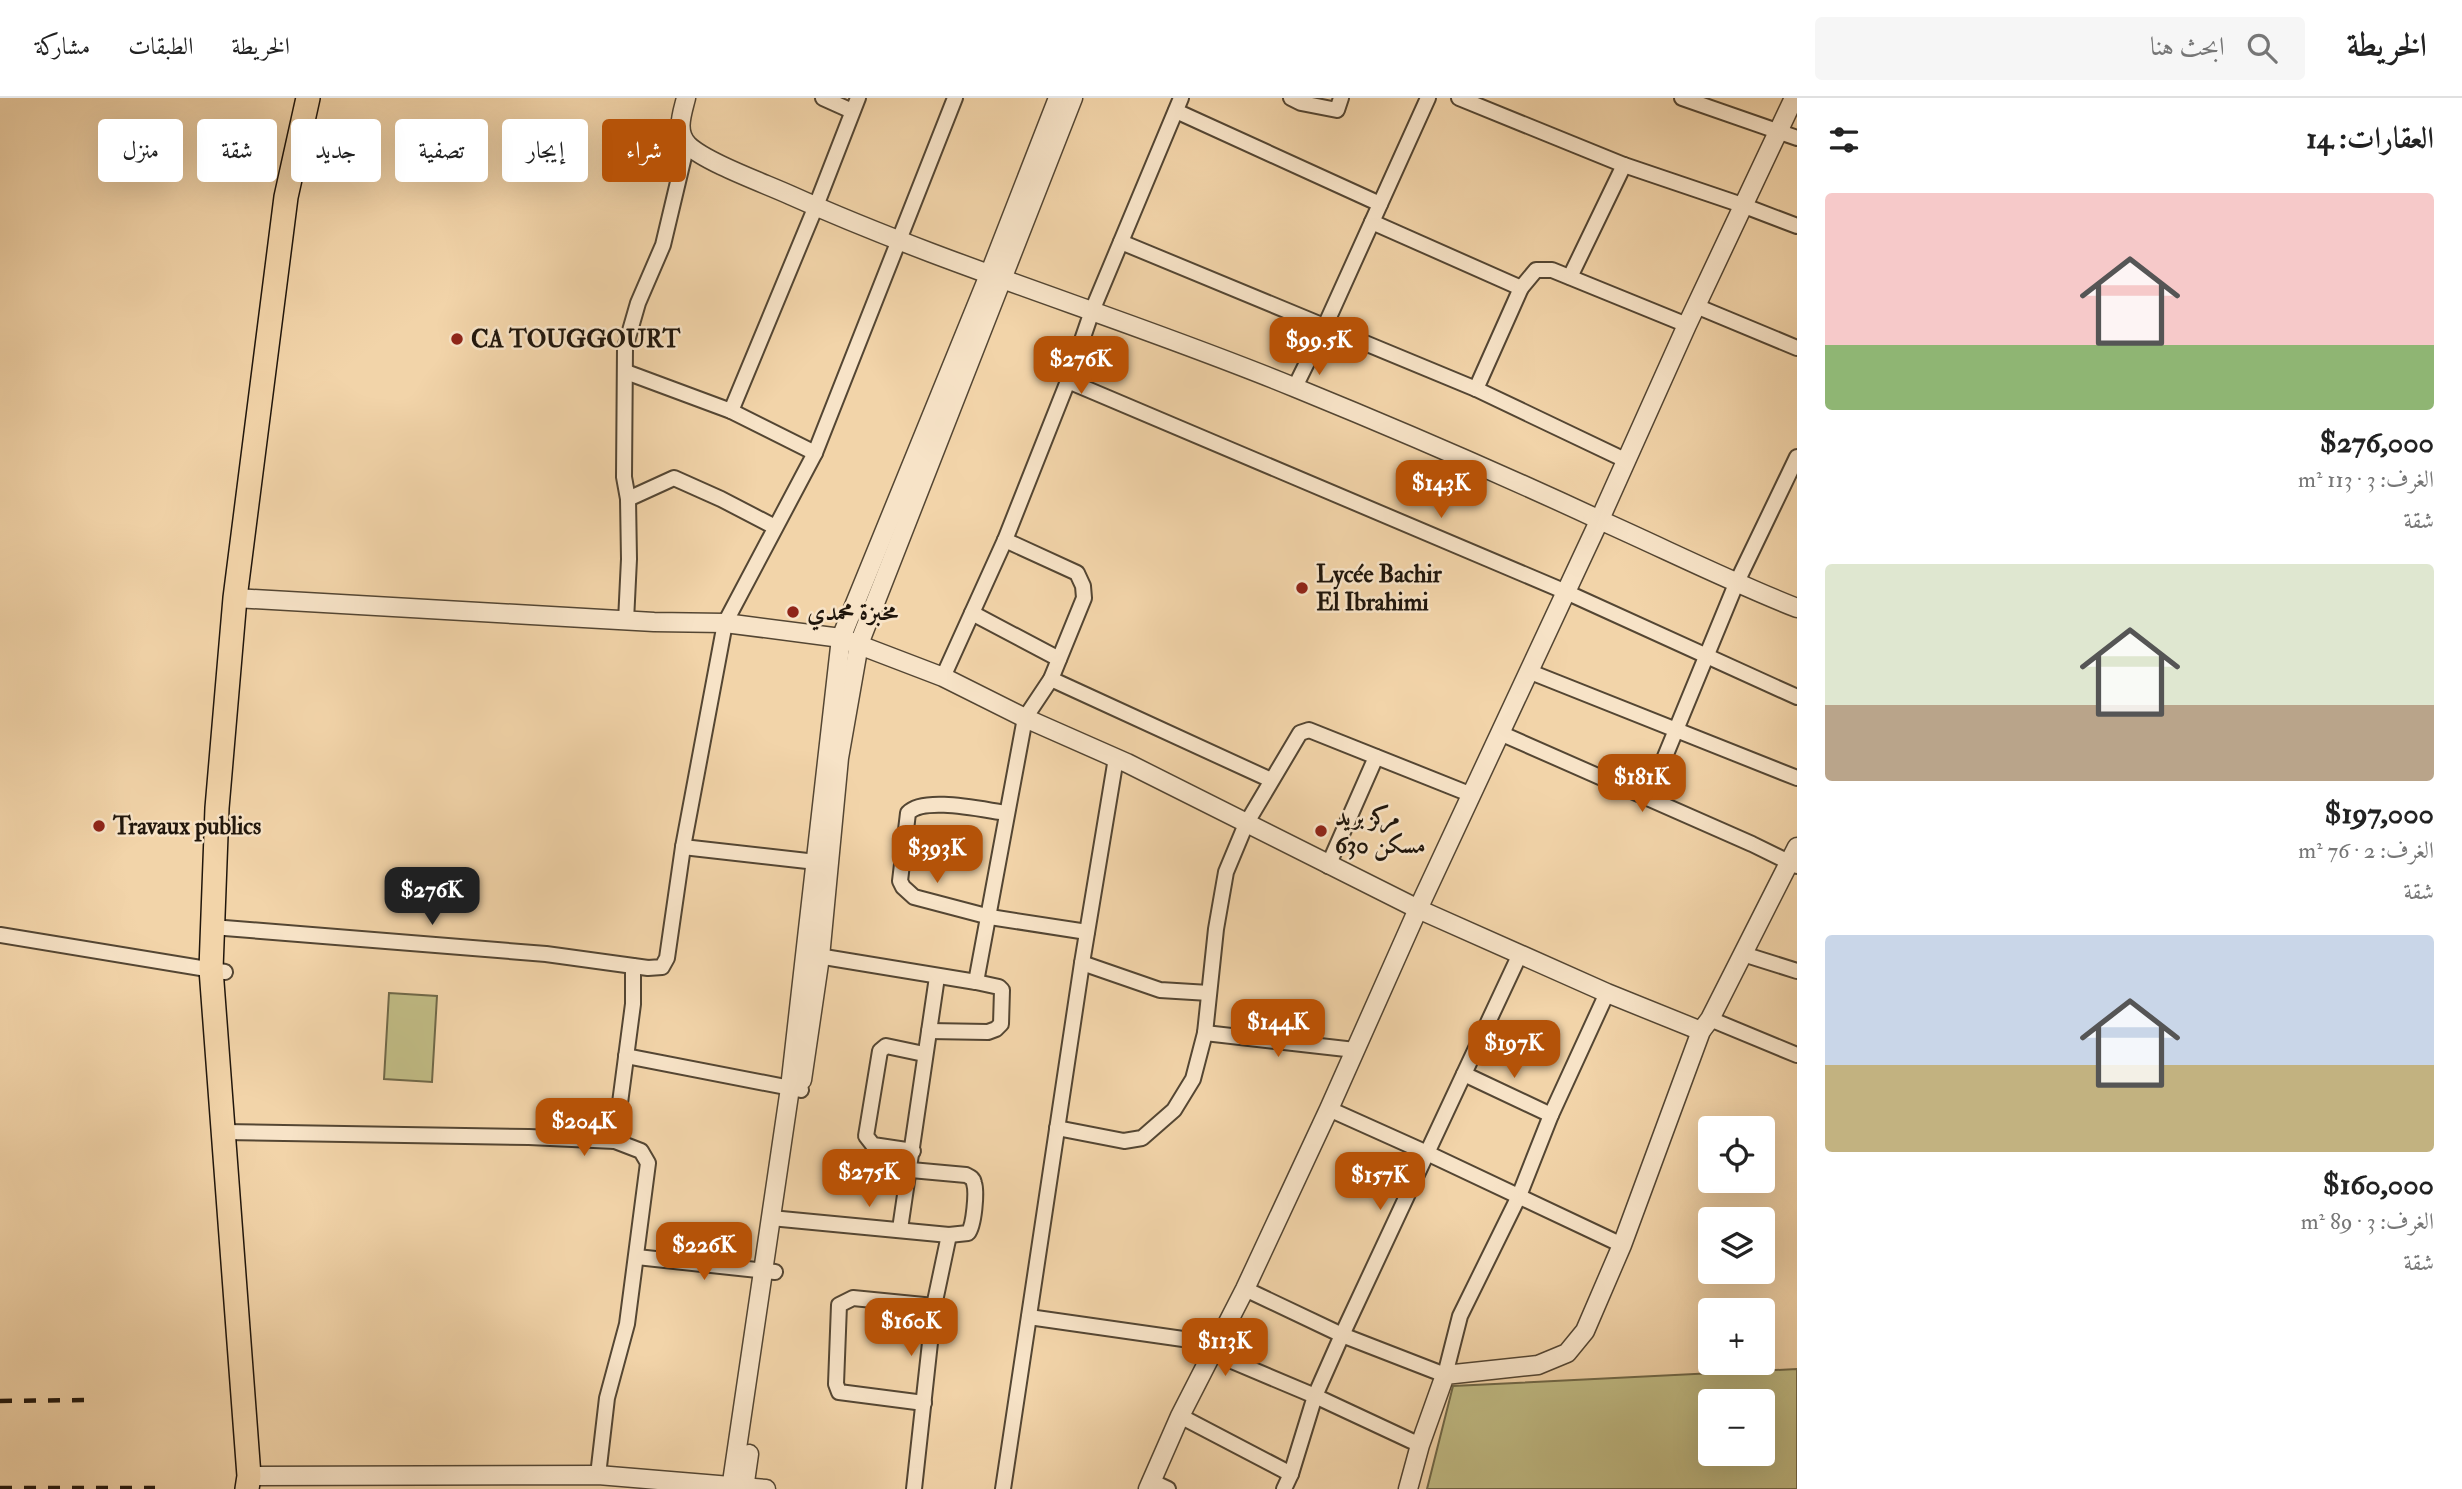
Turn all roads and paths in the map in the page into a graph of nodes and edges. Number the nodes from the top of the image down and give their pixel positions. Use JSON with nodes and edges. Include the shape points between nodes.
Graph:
{"nodes":[{"id":1,"x":308,"y":98,"type":"edge"},
{"id":2,"x":318,"y":98,"type":"edge"},
{"id":3,"x":687,"y":98,"type":"edge"},
{"id":4,"x":823,"y":98,"type":"edge"},
{"id":5,"x":955,"y":98,"type":"edge"},
{"id":6,"x":1058,"y":98,"type":"edge"},
{"id":7,"x":1073,"y":98,"type":"edge"},
{"id":8,"x":1291,"y":98,"type":"edge"},
{"id":9,"x":1341,"y":98,"type":"edge"},
{"id":10,"x":1428,"y":98,"type":"edge"},
{"id":11,"x":1459,"y":98,"type":"edge"},
{"id":12,"x":1682,"y":98,"type":"edge"},
{"id":13,"x":1794,"y":98,"type":"edge"},
{"id":14,"x":1178,"y":104,"type":"edge"},
{"id":15,"x":855,"y":105,"type":"edge"},
{"id":16,"x":1778,"y":132,"type":"junction"},
{"id":17,"x":1797,"y":138,"type":"edge"},
{"id":18,"x":687,"y":144,"type":"junction"},
{"id":19,"x":1624,"y":165,"type":"junction"},
{"id":20,"x":1380,"y":204,"type":"junction"},
{"id":21,"x":1742,"y":205,"type":"junction"},
{"id":22,"x":816,"y":206,"type":"junction"},
{"id":23,"x":1372,"y":222,"type":"junction"},
{"id":24,"x":1797,"y":226,"type":"edge"},
{"id":25,"x":898,"y":239,"type":"junction"},
{"id":26,"x":1121,"y":243,"type":"junction"},
{"id":27,"x":996,"y":277,"type":"junction"},
{"id":28,"x":1570,"y":277,"type":"junction"},
{"id":29,"x":1521,"y":288,"type":"junction"},
{"id":30,"x":1696,"y":306,"type":"junction"},
{"id":31,"x":1092,"y":311,"type":"junction"},
{"id":32,"x":1686,"y":325,"type":"junction"},
{"id":33,"x":1325,"y":326,"type":"junction"},
{"id":34,"x":1797,"y":348,"type":"edge"},
{"id":35,"x":626,"y":372,"type":"junction"},
{"id":36,"x":1068,"y":381,"type":"junction"},
{"id":37,"x":1295,"y":387,"type":"junction"},
{"id":38,"x":1476,"y":389,"type":"junction"},
{"id":39,"x":732,"y":411,"type":"junction"},
{"id":40,"x":815,"y":453,"type":"junction"},
{"id":41,"x":1797,"y":457,"type":"edge"},
{"id":42,"x":1625,"y":460,"type":"junction"},
{"id":43,"x":628,"y":499,"type":"junction"},
{"id":44,"x":1600,"y":519,"type":"junction"},
{"id":45,"x":775,"y":527,"type":"junction"},
{"id":46,"x":1005,"y":540,"type":"junction"},
{"id":47,"x":1736,"y":584,"type":"junction"},
{"id":48,"x":1566,"y":592,"type":"junction"},
{"id":49,"x":240,"y":599,"type":"junction"},
{"id":50,"x":1797,"y":608,"type":"edge"},
{"id":51,"x":972,"y":613,"type":"junction"},
{"id":52,"x":626,"y":621,"type":"junction"},
{"id":53,"x":726,"y":623,"type":"junction"},
{"id":54,"x":841,"y":638,"type":"junction"},
{"id":55,"x":859,"y":644,"type":"junction"},
{"id":56,"x":1706,"y":655,"type":"junction"},
{"id":57,"x":1059,"y":659,"type":"junction"},
{"id":58,"x":1528,"y":671,"type":"junction"},
{"id":59,"x":943,"y":677,"type":"junction"},
{"id":60,"x":1051,"y":679,"type":"junction"},
{"id":61,"x":1797,"y":697,"type":"edge"},
{"id":62,"x":1025,"y":718,"type":"junction"},
{"id":63,"x":1675,"y":731,"type":"junction"},
{"id":64,"x":1500,"y":733,"type":"junction"},
{"id":65,"x":1376,"y":757,"type":"junction"},
{"id":66,"x":1116,"y":758,"type":"junction"},
{"id":67,"x":1797,"y":778,"type":"edge"},
{"id":68,"x":1271,"y":780,"type":"junction"},
{"id":69,"x":1472,"y":795,"type":"junction"},
{"id":70,"x":1648,"y":798,"type":"junction"},
{"id":71,"x":1007,"y":813,"type":"junction"},
{"id":72,"x":1245,"y":824,"type":"junction"},
{"id":73,"x":683,"y":847,"type":"junction"},
{"id":74,"x":1794,"y":858,"type":"edge"},
{"id":75,"x":822,"y":863,"type":"junction"},
{"id":76,"x":1328,"y":866,"type":"junction"},
{"id":77,"x":1418,"y":909,"type":"junction"},
{"id":78,"x":990,"y":917,"type":"junction"},
{"id":79,"x":217,"y":926,"type":"junction"},
{"id":80,"x":1087,"y":932,"type":"junction"},
{"id":81,"x":0,"y":935,"type":"edge"},
{"id":82,"x":1520,"y":954,"type":"junction"},
{"id":83,"x":1743,"y":954,"type":"junction"},
{"id":84,"x":812,"y":955,"type":"junction"},
{"id":85,"x":1082,"y":963,"type":"junction"},
{"id":86,"x":633,"y":966,"type":"junction"},
{"id":87,"x":218,"y":971,"type":"junction"},
{"id":88,"x":1797,"y":971,"type":"edge"},
{"id":89,"x":937,"y":977,"type":"junction"},
{"id":90,"x":976,"y":982,"type":"junction"},
{"id":91,"x":1209,"y":992,"type":"junction"},
{"id":92,"x":1607,"y":993,"type":"junction"},
{"id":93,"x":1705,"y":1025,"type":"junction"},
{"id":94,"x":929,"y":1031,"type":"junction"},
{"id":95,"x":1205,"y":1033,"type":"junction"},
{"id":96,"x":1355,"y":1049,"type":"junction"},
{"id":97,"x":924,"y":1054,"type":"junction"},
{"id":98,"x":1797,"y":1055,"type":"edge"},
{"id":99,"x":626,"y":1056,"type":"junction"},
{"id":100,"x":1464,"y":1074,"type":"junction"},
{"id":101,"x":795,"y":1089,"type":"junction"},
{"id":102,"x":1329,"y":1109,"type":"junction"},
{"id":103,"x":1551,"y":1115,"type":"junction"},
{"id":104,"x":1057,"y":1128,"type":"junction"},
{"id":105,"x":230,"y":1132,"type":"junction"},
{"id":106,"x":615,"y":1141,"type":"junction"},
{"id":107,"x":914,"y":1151,"type":"junction"},
{"id":108,"x":1427,"y":1153,"type":"junction"},
{"id":109,"x":911,"y":1170,"type":"junction"},
{"id":110,"x":1519,"y":1196,"type":"junction"},
{"id":111,"x":776,"y":1218,"type":"junction"},
{"id":112,"x":900,"y":1229,"type":"junction"},
{"id":113,"x":949,"y":1235,"type":"junction"},
{"id":114,"x":1622,"y":1245,"type":"junction"},
{"id":115,"x":637,"y":1257,"type":"junction"},
{"id":116,"x":769,"y":1271,"type":"junction"},
{"id":117,"x":1245,"y":1289,"type":"junction"},
{"id":118,"x":934,"y":1306,"type":"junction"},
{"id":119,"x":1029,"y":1317,"type":"junction"},
{"id":120,"x":1342,"y":1335,"type":"junction"},
{"id":121,"x":1213,"y":1353,"type":"junction"},
{"id":122,"x":1445,"y":1375,"type":"junction"},
{"id":123,"x":1315,"y":1396,"type":"junction"},
{"id":124,"x":924,"y":1403,"type":"junction"},
{"id":125,"x":1180,"y":1416,"type":"junction"},
{"id":126,"x":1420,"y":1446,"type":"junction"},
{"id":127,"x":1291,"y":1474,"type":"junction"},
{"id":128,"x":598,"y":1475,"type":"junction"},
{"id":129,"x":253,"y":1483,"type":"edge"},
{"id":130,"x":1156,"y":1486,"type":"edge"},
{"id":131,"x":738,"y":1488,"type":"edge"},
{"id":132,"x":766,"y":1489,"type":"edge"},
{"id":133,"x":914,"y":1489,"type":"edge"},
{"id":134,"x":1003,"y":1489,"type":"edge"},
{"id":135,"x":1284,"y":1489,"type":"edge"},
{"id":136,"x":1408,"y":1489,"type":"edge"}],
"edges":[{"from":1,"to":49,"type":"main road","via":[[275,273]]},
{"from":2,"to":49,"type":"main road","via":[[289,234]]},
{"from":3,"to":18,"type":"street","via":[[680,123]]},
{"from":4,"to":15,"type":"street"},
{"from":5,"to":25,"type":"street"},
{"from":6,"to":27,"type":"street"},
{"from":7,"to":27,"type":"street"},
{"from":8,"to":9,"type":"street","via":[[1337,110]]},
{"from":10,"to":20,"type":"street"},
{"from":11,"to":19,"type":"street"},
{"from":12,"to":16,"type":"street"},
{"from":13,"to":16,"type":"street"},
{"from":14,"to":20,"type":"street"},
{"from":14,"to":26,"type":"street"},
{"from":15,"to":22,"type":"street"},
{"from":16,"to":17,"type":"street"},
{"from":16,"to":21,"type":"street"},
{"from":18,"to":22,"type":"street"},
{"from":18,"to":35,"type":"street","via":[[663,245],[627,333]]},
{"from":19,"to":21,"type":"street"},
{"from":19,"to":28,"type":"street"},
{"from":20,"to":23,"type":"street"},
{"from":21,"to":24,"type":"street"},
{"from":21,"to":30,"type":"street"},
{"from":22,"to":25,"type":"street"},
{"from":22,"to":39,"type":"street"},
{"from":23,"to":29,"type":"street"},
{"from":23,"to":33,"type":"street"},
{"from":25,"to":27,"type":"street"},
{"from":25,"to":40,"type":"street"},
{"from":26,"to":31,"type":"street"},
{"from":26,"to":33,"type":"street"},
{"from":27,"to":31,"type":"street"},
{"from":27,"to":54,"type":"street"},
{"from":27,"to":55,"type":"street"},
{"from":28,"to":29,"type":"street","via":[[1536,270]]},
{"from":28,"to":32,"type":"street"},
{"from":29,"to":38,"type":"street"},
{"from":30,"to":32,"type":"street"},
{"from":30,"to":34,"type":"street"},
{"from":31,"to":36,"type":"street"},
{"from":31,"to":37,"type":"street"},
{"from":32,"to":42,"type":"street"},
{"from":33,"to":37,"type":"street"},
{"from":33,"to":38,"type":"street"},
{"from":35,"to":39,"type":"street"},
{"from":35,"to":43,"type":"street","via":[[624,477]]},
{"from":36,"to":46,"type":"street"},
{"from":36,"to":48,"type":"street"},
{"from":37,"to":44,"type":"street"},
{"from":38,"to":42,"type":"street"},
{"from":39,"to":40,"type":"street"},
{"from":40,"to":45,"type":"street"},
{"from":41,"to":47,"type":"street"},
{"from":42,"to":44,"type":"street"},
{"from":43,"to":45,"type":"street","via":[[674,478]]},
{"from":43,"to":52,"type":"street"},
{"from":44,"to":47,"type":"street"},
{"from":44,"to":48,"type":"street"},
{"from":45,"to":53,"type":"street"},
{"from":46,"to":51,"type":"street"},
{"from":46,"to":57,"type":"street","via":[[1077,572],[1084,598]]},
{"from":47,"to":50,"type":"street"},
{"from":47,"to":56,"type":"street"},
{"from":48,"to":56,"type":"street"},
{"from":48,"to":58,"type":"street"},
{"from":49,"to":52,"type":"street"},
{"from":49,"to":79,"type":"main road","via":[[217,808]]},
{"from":51,"to":57,"type":"street"},
{"from":51,"to":59,"type":"street"},
{"from":52,"to":53,"type":"street"},
{"from":53,"to":54,"type":"street"},
{"from":53,"to":73,"type":"street"},
{"from":54,"to":55,"type":"street"},
{"from":54,"to":75,"type":"street"},
{"from":55,"to":59,"type":"street"},
{"from":55,"to":75,"type":"street"},
{"from":56,"to":61,"type":"street"},
{"from":56,"to":63,"type":"street"},
{"from":57,"to":60,"type":"street"},
{"from":58,"to":63,"type":"street"},
{"from":58,"to":64,"type":"street"},
{"from":59,"to":62,"type":"street"},
{"from":60,"to":62,"type":"street"},
{"from":60,"to":68,"type":"street"},
{"from":62,"to":66,"type":"street"},
{"from":62,"to":71,"type":"street"},
{"from":63,"to":67,"type":"street"},
{"from":63,"to":70,"type":"street"},
{"from":64,"to":69,"type":"street"},
{"from":64,"to":70,"type":"street"},
{"from":65,"to":68,"type":"street","via":[[1309,730],[1294,740]]},
{"from":65,"to":69,"type":"street"},
{"from":65,"to":76,"type":"street"},
{"from":66,"to":72,"type":"street"},
{"from":66,"to":80,"type":"street"},
{"from":68,"to":72,"type":"street"},
{"from":69,"to":77,"type":"street"},
{"from":70,"to":74,"type":"street"},
{"from":71,"to":78,"type":"street"},
{"from":71,"to":78,"type":"street","via":[[920,805],[908,813],[903,887],[914,897]]},
{"from":72,"to":76,"type":"street"},
{"from":72,"to":91,"type":"street","via":[[1226,873]]},
{"from":73,"to":75,"type":"street"},
{"from":73,"to":86,"type":"street","via":[[665,964],[659,968]]},
{"from":74,"to":83,"type":"street"},
{"from":75,"to":84,"type":"street"},
{"from":76,"to":77,"type":"street"},
{"from":77,"to":82,"type":"street"},
{"from":77,"to":96,"type":"street"},
{"from":78,"to":80,"type":"street"},
{"from":78,"to":90,"type":"street"},
{"from":79,"to":86,"type":"street","via":[[546,954]]},
{"from":79,"to":87,"type":"main road"},
{"from":80,"to":85,"type":"street"},
{"from":81,"to":87,"type":"street"},
{"from":82,"to":92,"type":"street"},
{"from":82,"to":100,"type":"street"},
{"from":83,"to":88,"type":"street"},
{"from":83,"to":93,"type":"street"},
{"from":84,"to":89,"type":"street"},
{"from":84,"to":101,"type":"street"},
{"from":85,"to":91,"type":"street","via":[[1160,990]]},
{"from":85,"to":104,"type":"street"},
{"from":86,"to":99,"type":"street"},
{"from":87,"to":105,"type":"main road"},
{"from":89,"to":90,"type":"street"},
{"from":89,"to":94,"type":"street"},
{"from":90,"to":94,"type":"street","via":[[1003,992],[1000,1027],[988,1032]]},
{"from":91,"to":95,"type":"street"},
{"from":92,"to":93,"type":"street"},
{"from":92,"to":103,"type":"street"},
{"from":93,"to":98,"type":"street"},
{"from":93,"to":114,"type":"street"},
{"from":94,"to":97,"type":"street"},
{"from":95,"to":96,"type":"street"},
{"from":95,"to":104,"type":"street","via":[[1193,1079],[1174,1110],[1142,1138],[1124,1141]]},
{"from":96,"to":102,"type":"street"},
{"from":97,"to":107,"type":"street"},
{"from":97,"to":107,"type":"street","via":[[886,1046],[880,1051],[866,1136],[873,1145]]},
{"from":99,"to":101,"type":"street"},
{"from":99,"to":106,"type":"street"},
{"from":100,"to":103,"type":"street"},
{"from":100,"to":108,"type":"street"},
{"from":101,"to":111,"type":"street"},
{"from":102,"to":108,"type":"street"},
{"from":102,"to":117,"type":"street"},
{"from":103,"to":110,"type":"street"},
{"from":104,"to":119,"type":"street"},
{"from":105,"to":106,"type":"street"},
{"from":105,"to":129,"type":"main road"},
{"from":106,"to":115,"type":"street","via":[[636,1148],[647,1158]]},
{"from":107,"to":109,"type":"street"},
{"from":108,"to":110,"type":"street"},
{"from":108,"to":120,"type":"street"},
{"from":109,"to":112,"type":"street"},
{"from":109,"to":113,"type":"street","via":[[967,1175],[974,1181],[971,1230]]},
{"from":110,"to":114,"type":"street"},
{"from":110,"to":122,"type":"street","via":[[1460,1316]]},
{"from":111,"to":112,"type":"street"},
{"from":111,"to":116,"type":"street"},
{"from":112,"to":113,"type":"street"},
{"from":113,"to":118,"type":"street"},
{"from":114,"to":122,"type":"street","via":[[1585,1331],[1567,1353],[1538,1365]]},
{"from":115,"to":116,"type":"street"},
{"from":115,"to":128,"type":"street","via":[[627,1324],[607,1398]]},
{"from":116,"to":131,"type":"street"},
{"from":117,"to":120,"type":"street"},
{"from":117,"to":121,"type":"street"},
{"from":118,"to":124,"type":"street"},
{"from":118,"to":124,"type":"street","via":[[853,1298],[839,1305],[835,1384],[839,1392]]},
{"from":119,"to":121,"type":"street","via":[[1190,1340]]},
{"from":119,"to":134,"type":"street"},
{"from":120,"to":122,"type":"street"},
{"from":120,"to":123,"type":"street"},
{"from":121,"to":123,"type":"street"},
{"from":121,"to":125,"type":"street"},
{"from":122,"to":126,"type":"street"},
{"from":123,"to":126,"type":"street"},
{"from":123,"to":127,"type":"street"},
{"from":124,"to":133,"type":"street"},
{"from":125,"to":127,"type":"street"},
{"from":125,"to":130,"type":"street"},
{"from":126,"to":136,"type":"street"},
{"from":127,"to":135,"type":"street"},
{"from":128,"to":129,"type":"street"},
{"from":128,"to":131,"type":"street"},
{"from":131,"to":132,"type":"street"}]}
